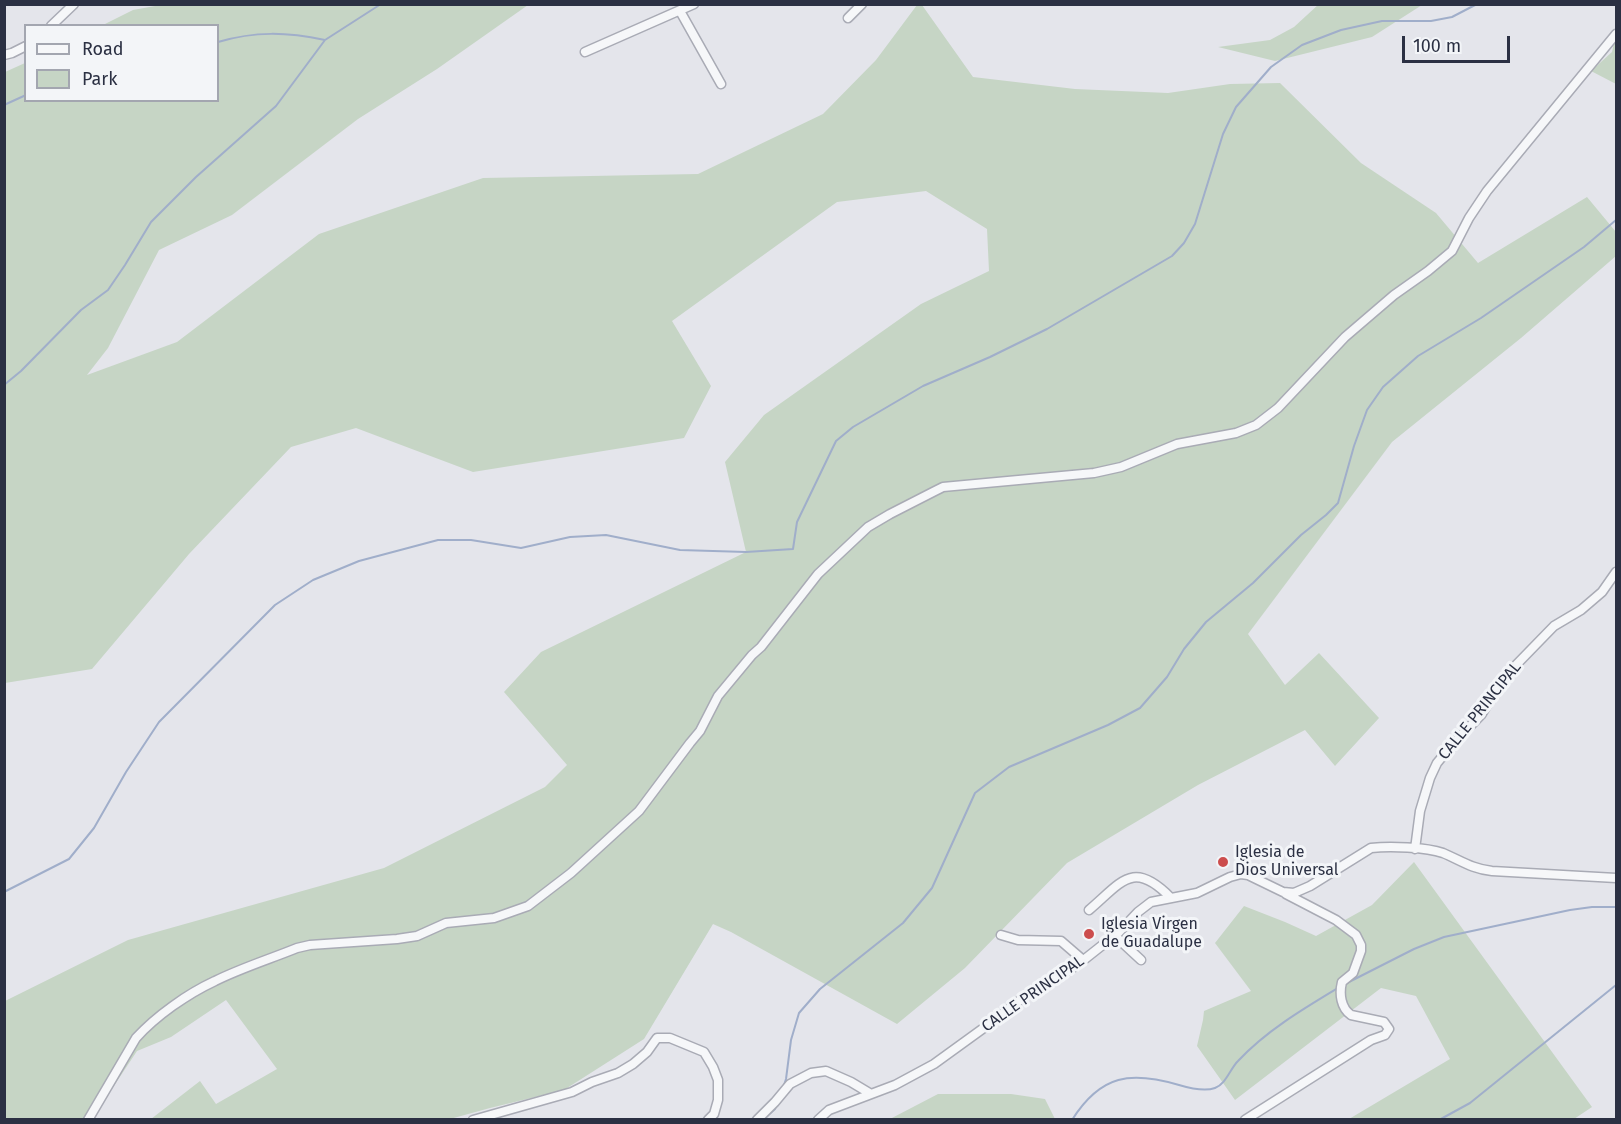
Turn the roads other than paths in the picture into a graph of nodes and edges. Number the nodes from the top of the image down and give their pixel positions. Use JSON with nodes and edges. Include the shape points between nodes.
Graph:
{"nodes":[{"id":1,"x":74,"y":4,"type":"edge"},
{"id":2,"x":694,"y":4,"type":"edge"},
{"id":3,"x":862,"y":4,"type":"edge"},
{"id":4,"x":680,"y":11,"type":"junction"},
{"id":5,"x":848,"y":18,"type":"dead end"},
{"id":6,"x":53,"y":24,"type":"edge"},
{"id":7,"x":1617,"y":34,"type":"edge"},
{"id":8,"x":24,"y":47,"type":"edge"},
{"id":9,"x":585,"y":52,"type":"dead end"},
{"id":10,"x":4,"y":55,"type":"edge"},
{"id":11,"x":721,"y":84,"type":"dead end"},
{"id":12,"x":1617,"y":572,"type":"edge"},
{"id":13,"x":1415,"y":849,"type":"junction"},
{"id":14,"x":1617,"y":878,"type":"edge"},
{"id":15,"x":1283,"y":892,"type":"junction"},
{"id":16,"x":1171,"y":898,"type":"junction"},
{"id":17,"x":1089,"y":910,"type":"dead end"},
{"id":18,"x":1001,"y":935,"type":"dead end"},
{"id":19,"x":1114,"y":935,"type":"junction"},
{"id":20,"x":1083,"y":960,"type":"junction"},
{"id":21,"x":1141,"y":960,"type":"dead end"},
{"id":22,"x":871,"y":1094,"type":"junction"},
{"id":23,"x":88,"y":1119,"type":"edge"},
{"id":24,"x":473,"y":1119,"type":"edge"},
{"id":25,"x":708,"y":1119,"type":"edge"},
{"id":26,"x":757,"y":1119,"type":"edge"},
{"id":27,"x":818,"y":1119,"type":"edge"},
{"id":28,"x":1245,"y":1119,"type":"edge"}],
"edges":[{"from":1,"to":6,"type":"street"},
{"from":2,"to":4,"type":"street"},
{"from":3,"to":5,"type":"street"},
{"from":4,"to":9,"type":"street"},
{"from":4,"to":11,"type":"street"},
{"from":7,"to":23,"type":"street","via":[[1487,191],[1452,252],[1345,337],[1278,408],[1256,425],[1236,433],[1177,444],[1094,473],[943,488],[868,527],[818,574],[718,696],[700,731],[639,811],[541,898],[506,915],[446,923],[417,936],[297,948],[212,982],[174,1005],[136,1038]]},
{"from":8,"to":10,"type":"street"},
{"from":12,"to":13,"type":"street","name":"CALLE PRINCIPAL","via":[[1602,592],[1554,626],[1524,656],[1481,715],[1437,763],[1420,811]]},
{"from":13,"to":14,"type":"street","via":[[1442,853],[1479,870]]},
{"from":13,"to":15,"type":"street","via":[[1371,848],[1301,891]]},
{"from":15,"to":16,"type":"street","name":"CALLE PRINCIPAL","via":[[1241,874],[1197,893]]},
{"from":15,"to":28,"type":"street","name":"CALLE PRINCIPAL","via":[[1356,935],[1361,951],[1353,973],[1342,982],[1343,1005],[1351,1016],[1384,1022],[1389,1029]]},
{"from":16,"to":17,"type":"street","via":[[1148,878],[1132,877]]},
{"from":16,"to":19,"type":"street","name":"CALLE PRINCIPAL","via":[[1148,904]]},
{"from":18,"to":20,"type":"street","via":[[1025,941],[1058,940]]},
{"from":19,"to":20,"type":"street","name":"CALLE PRINCIPAL"},
{"from":19,"to":21,"type":"street"},
{"from":20,"to":22,"type":"street","name":"CALLE PRINCIPAL","via":[[1038,987],[934,1064]]},
{"from":22,"to":26,"type":"street","via":[[826,1071],[811,1073],[790,1084]]},
{"from":22,"to":27,"type":"street","name":"CALLE PRINCIPAL","via":[[829,1110]]},
{"from":24,"to":25,"type":"street","via":[[572,1092],[633,1064],[657,1038],[670,1038],[704,1052],[713,1066],[718,1100]]}]}
